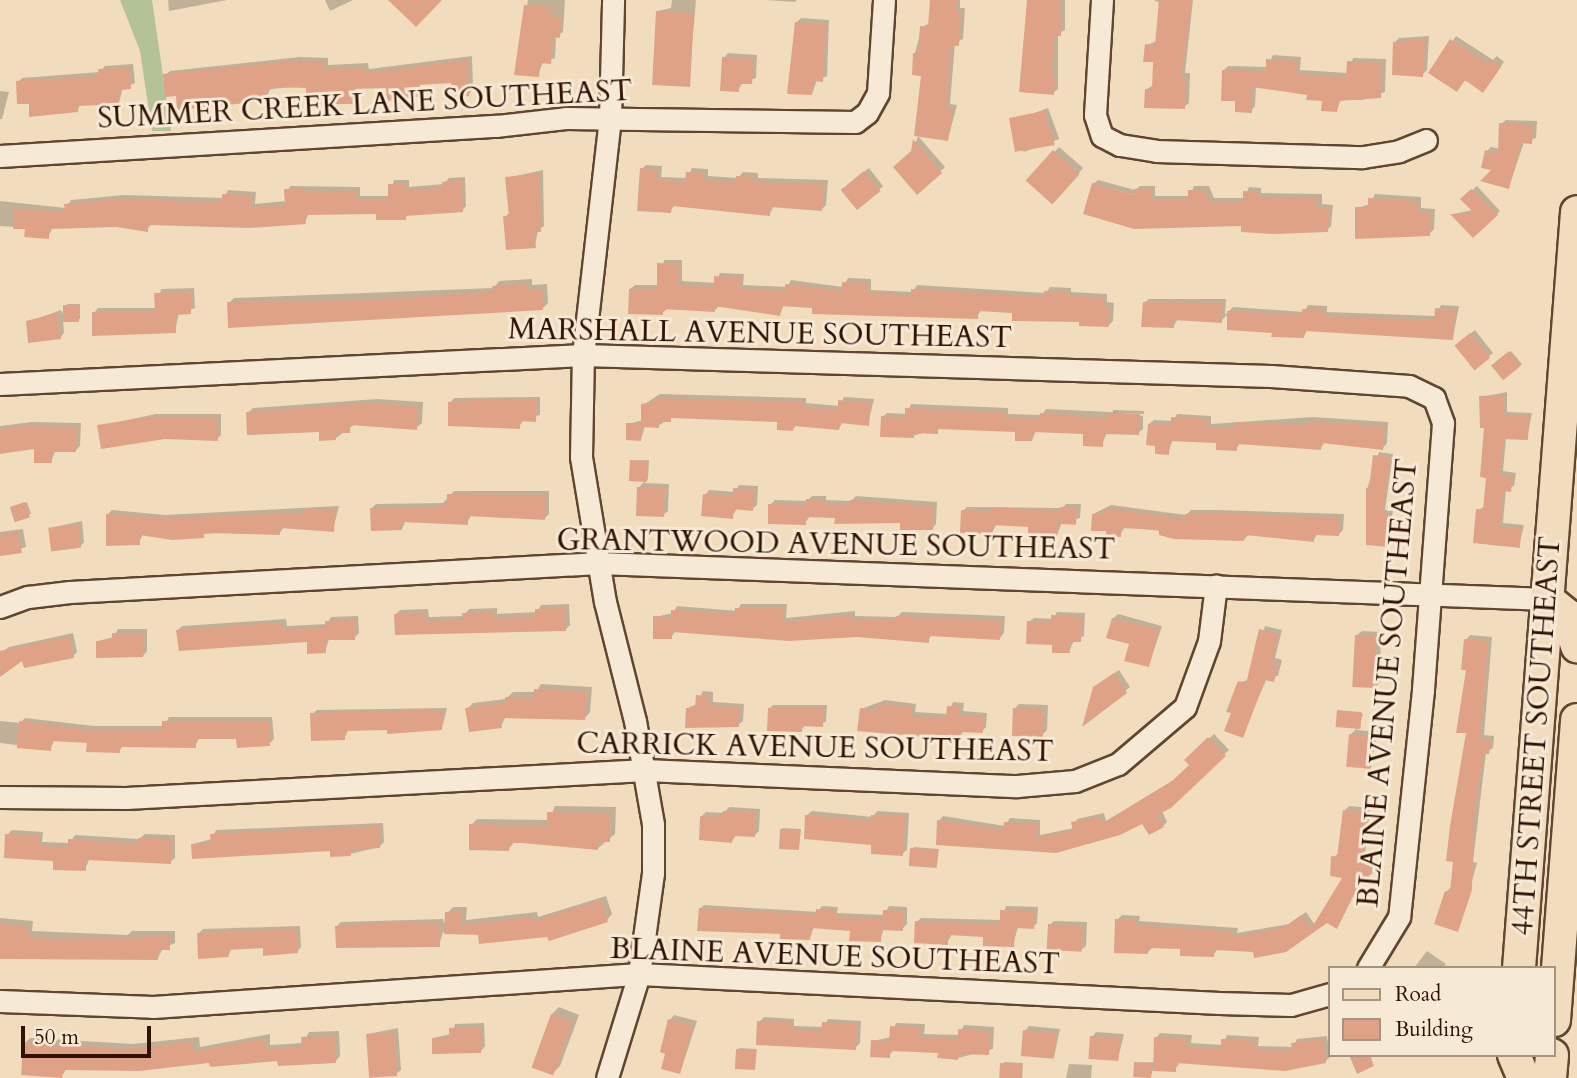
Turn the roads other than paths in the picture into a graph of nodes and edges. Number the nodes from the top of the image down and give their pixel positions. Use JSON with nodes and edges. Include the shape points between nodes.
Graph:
{"nodes":[{"id":1,"x":612,"y":0,"type":"edge"},
{"id":2,"x":884,"y":0,"type":"edge"},
{"id":3,"x":1102,"y":0,"type":"edge"},
{"id":4,"x":610,"y":118,"type":"junction"},
{"id":5,"x":1426,"y":140,"type":"dead end"},
{"id":6,"x":0,"y":156,"type":"edge"},
{"id":7,"x":1577,"y":212,"type":"edge"},
{"id":8,"x":583,"y":355,"type":"junction"},
{"id":9,"x":0,"y":384,"type":"edge"},
{"id":10,"x":1434,"y":398,"type":"joint"},
{"id":11,"x":599,"y":563,"type":"junction"},
{"id":12,"x":1216,"y":585,"type":"junction"},
{"id":13,"x":1427,"y":592,"type":"junction"},
{"id":14,"x":1547,"y":599,"type":"junction"},
{"id":15,"x":0,"y":607,"type":"edge"},
{"id":16,"x":1577,"y":646,"type":"edge"},
{"id":17,"x":1577,"y":720,"type":"edge"},
{"id":18,"x":645,"y":770,"type":"junction"},
{"id":19,"x":0,"y":797,"type":"edge"},
{"id":20,"x":1369,"y":966,"type":"edge"},
{"id":21,"x":1519,"y":966,"type":"edge"},
{"id":22,"x":639,"y":974,"type":"junction"},
{"id":23,"x":1556,"y":994,"type":"edge"},
{"id":24,"x":1328,"y":995,"type":"edge"},
{"id":25,"x":0,"y":1001,"type":"edge"},
{"id":26,"x":1513,"y":1057,"type":"edge"},
{"id":27,"x":1514,"y":1057,"type":"edge"},
{"id":28,"x":1552,"y":1057,"type":"edge"},
{"id":29,"x":607,"y":1078,"type":"edge"},
{"id":30,"x":1511,"y":1078,"type":"edge"},
{"id":31,"x":1524,"y":1078,"type":"edge"},
{"id":32,"x":1550,"y":1078,"type":"edge"}],
"edges":[{"from":1,"to":4,"type":"street"},
{"from":2,"to":4,"type":"street","name":"SUMMER CREEK LANE SOUTHEAST","via":[[877,93],[867,113],[855,122]]},
{"from":3,"to":5,"type":"street","via":[[1095,115],[1102,136],[1120,145],[1363,157],[1399,151]]},
{"from":4,"to":6,"type":"street","name":"SUMMER CREEK LANE SOUTHEAST"},
{"from":4,"to":8,"type":"street"},
{"from":7,"to":14,"type":"main road","name":"44TH STREET SOUTHEAST"},
{"from":8,"to":9,"type":"street","name":"MARSHALL AVENUE SOUTHEAST"},
{"from":8,"to":10,"type":"street","name":"MARSHALL AVENUE SOUTHEAST","via":[[1271,376],[1409,386]]},
{"from":8,"to":11,"type":"street","via":[[581,457]]},
{"from":10,"to":13,"type":"street","name":"BLAINE AVENUE SOUTHEAST","via":[[1443,423]]},
{"from":11,"to":12,"type":"street","name":"GRANTWOOD AVENUE SOUTHEAST"},
{"from":11,"to":15,"type":"street","name":"GRANTWOOD AVENUE SOUTHEAST","via":[[70,592],[28,597]]},
{"from":11,"to":18,"type":"street"},
{"from":12,"to":13,"type":"street","name":"GRANTWOOD AVENUE SOUTHEAST"},
{"from":12,"to":18,"type":"street","name":"CARRICK AVENUE SOUTHEAST","via":[[1209,641],[1185,707],[1118,764],[1075,781],[1017,786]]},
{"from":13,"to":14,"type":"street","name":"GRANTWOOD AVENUE SOUTHEAST"},
{"from":13,"to":20,"type":"street","name":"BLAINE AVENUE SOUTHEAST","via":[[1423,690],[1399,918]]},
{"from":14,"to":16,"type":"main road","via":[[1567,615]]},
{"from":14,"to":21,"type":"main road","name":"44TH STREET SOUTHEAST"},
{"from":17,"to":23,"type":"main road","name":"44TH STREET SOUTHEAST"},
{"from":18,"to":19,"type":"street","name":"CARRICK AVENUE SOUTHEAST","via":[[126,798]]},
{"from":18,"to":22,"type":"street","via":[[653,824],[653,873]]},
{"from":22,"to":24,"type":"street","name":"BLAINE AVENUE SOUTHEAST","via":[[1291,1005]]},
{"from":22,"to":25,"type":"street","name":"BLAINE AVENUE SOUTHEAST","via":[[153,1007]]},
{"from":22,"to":29,"type":"street"},
{"from":26,"to":30,"type":"main road"},
{"from":27,"to":31,"type":"main road"},
{"from":28,"to":32,"type":"main road"}]}
